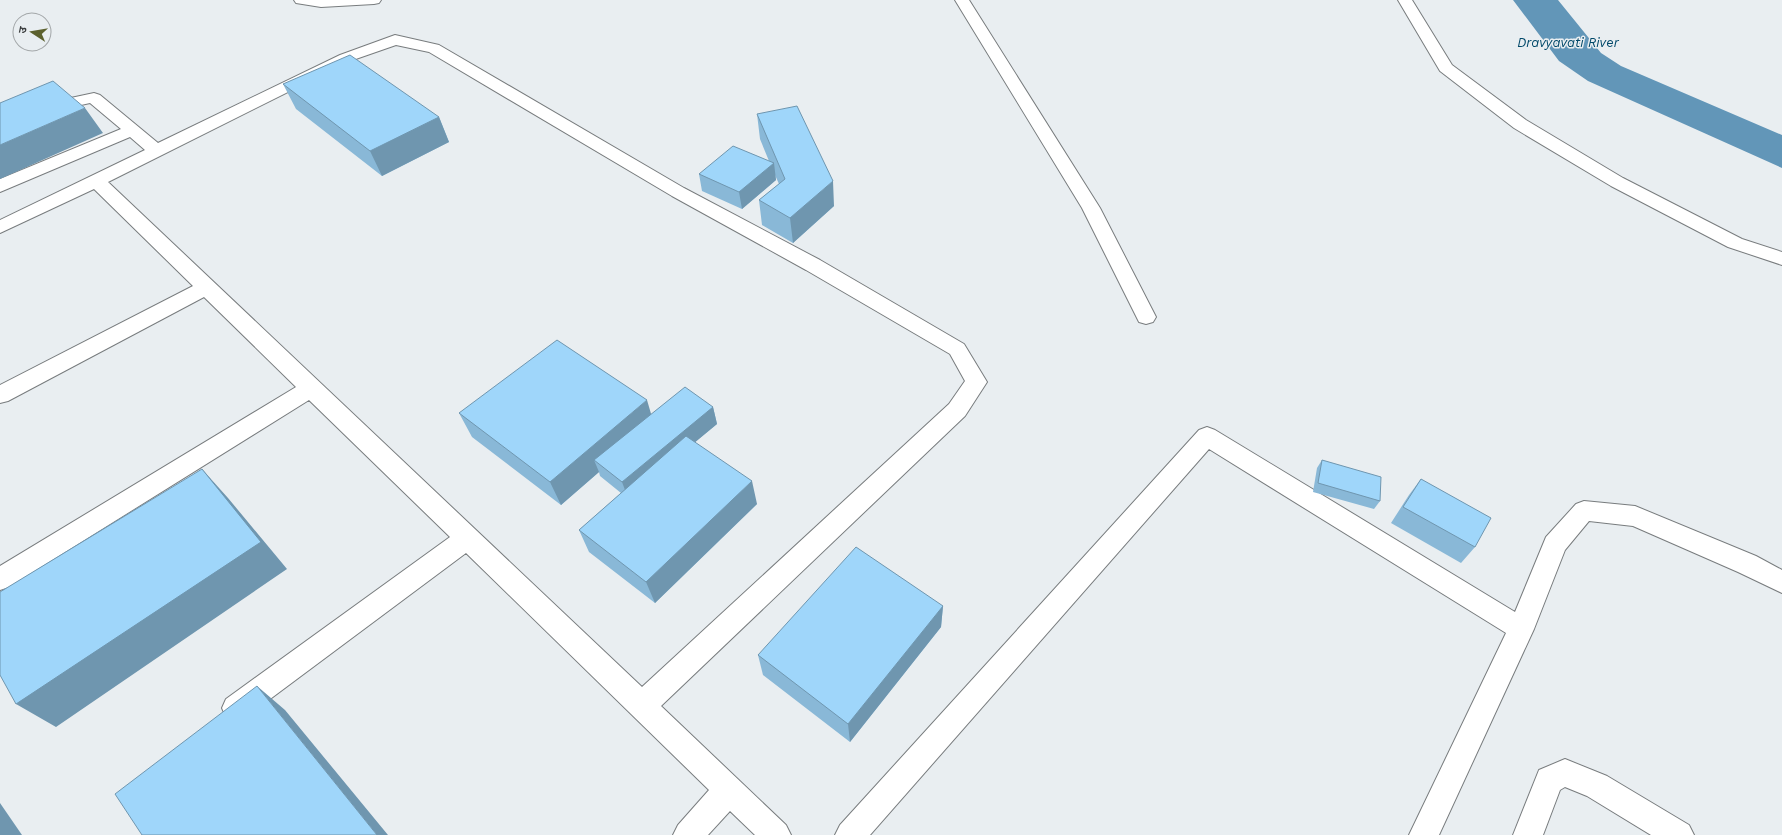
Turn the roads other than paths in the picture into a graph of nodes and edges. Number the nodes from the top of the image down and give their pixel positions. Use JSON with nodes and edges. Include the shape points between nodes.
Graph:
{"nodes":[{"id":1,"x":301,"y":0,"type":"edge"},
{"id":2,"x":374,"y":0,"type":"edge"},
{"id":3,"x":962,"y":0,"type":"edge"},
{"id":4,"x":1405,"y":0,"type":"edge"},
{"id":5,"x":0,"y":129,"type":"edge"},
{"id":6,"x":132,"y":130,"type":"junction"},
{"id":7,"x":157,"y":152,"type":"junction"},
{"id":8,"x":96,"y":181,"type":"junction"},
{"id":9,"x":0,"y":186,"type":"edge"},
{"id":10,"x":0,"y":227,"type":"edge"},
{"id":11,"x":1782,"y":258,"type":"edge"},
{"id":12,"x":206,"y":287,"type":"junction"},
{"id":13,"x":1146,"y":317,"type":"dead end"},
{"id":14,"x":311,"y":388,"type":"junction"},
{"id":15,"x":0,"y":395,"type":"edge"},
{"id":16,"x":467,"y":538,"type":"junction"},
{"id":17,"x":0,"y":579,"type":"edge"},
{"id":18,"x":1782,"y":582,"type":"edge"},
{"id":19,"x":1522,"y":629,"type":"junction"},
{"id":20,"x":641,"y":706,"type":"junction"},
{"id":21,"x":214,"y":723,"type":"edge"},
{"id":22,"x":729,"y":790,"type":"junction"},
{"id":23,"x":688,"y":835,"type":"edge"},
{"id":24,"x":776,"y":835,"type":"edge"},
{"id":25,"x":850,"y":835,"type":"edge"},
{"id":26,"x":1424,"y":835,"type":"edge"},
{"id":27,"x":1528,"y":835,"type":"edge"},
{"id":28,"x":1679,"y":835,"type":"edge"}],
"edges":[{"from":1,"to":2,"type":"street","via":[[321,3]]},
{"from":3,"to":13,"type":"street","via":[[1091,208]]},
{"from":4,"to":11,"type":"street","via":[[1446,68],[1520,124],[1617,182],[1728,240]]},
{"from":5,"to":6,"type":"street","via":[[62,104],[94,98]]},
{"from":6,"to":7,"type":"street"},
{"from":6,"to":9,"type":"street"},
{"from":7,"to":8,"type":"street"},
{"from":7,"to":20,"type":"street","via":[[345,58],[395,40],[434,48],[678,192],[813,265],[957,349],[976,382],[956,410]]},
{"from":8,"to":10,"type":"street"},
{"from":8,"to":12,"type":"street"},
{"from":12,"to":14,"type":"street"},
{"from":12,"to":15,"type":"street"},
{"from":14,"to":16,"type":"street"},
{"from":14,"to":17,"type":"street"},
{"from":16,"to":20,"type":"street"},
{"from":16,"to":21,"type":"street"},
{"from":18,"to":19,"type":"street","via":[[1747,564],[1635,516],[1584,511],[1555,544]]},
{"from":19,"to":25,"type":"street","via":[[1207,436]]},
{"from":19,"to":26,"type":"street"},
{"from":20,"to":22,"type":"street"},
{"from":22,"to":23,"type":"street"},
{"from":22,"to":24,"type":"street"},
{"from":27,"to":28,"type":"street","via":[[1549,780],[1565,773],[1597,786]]}]}
